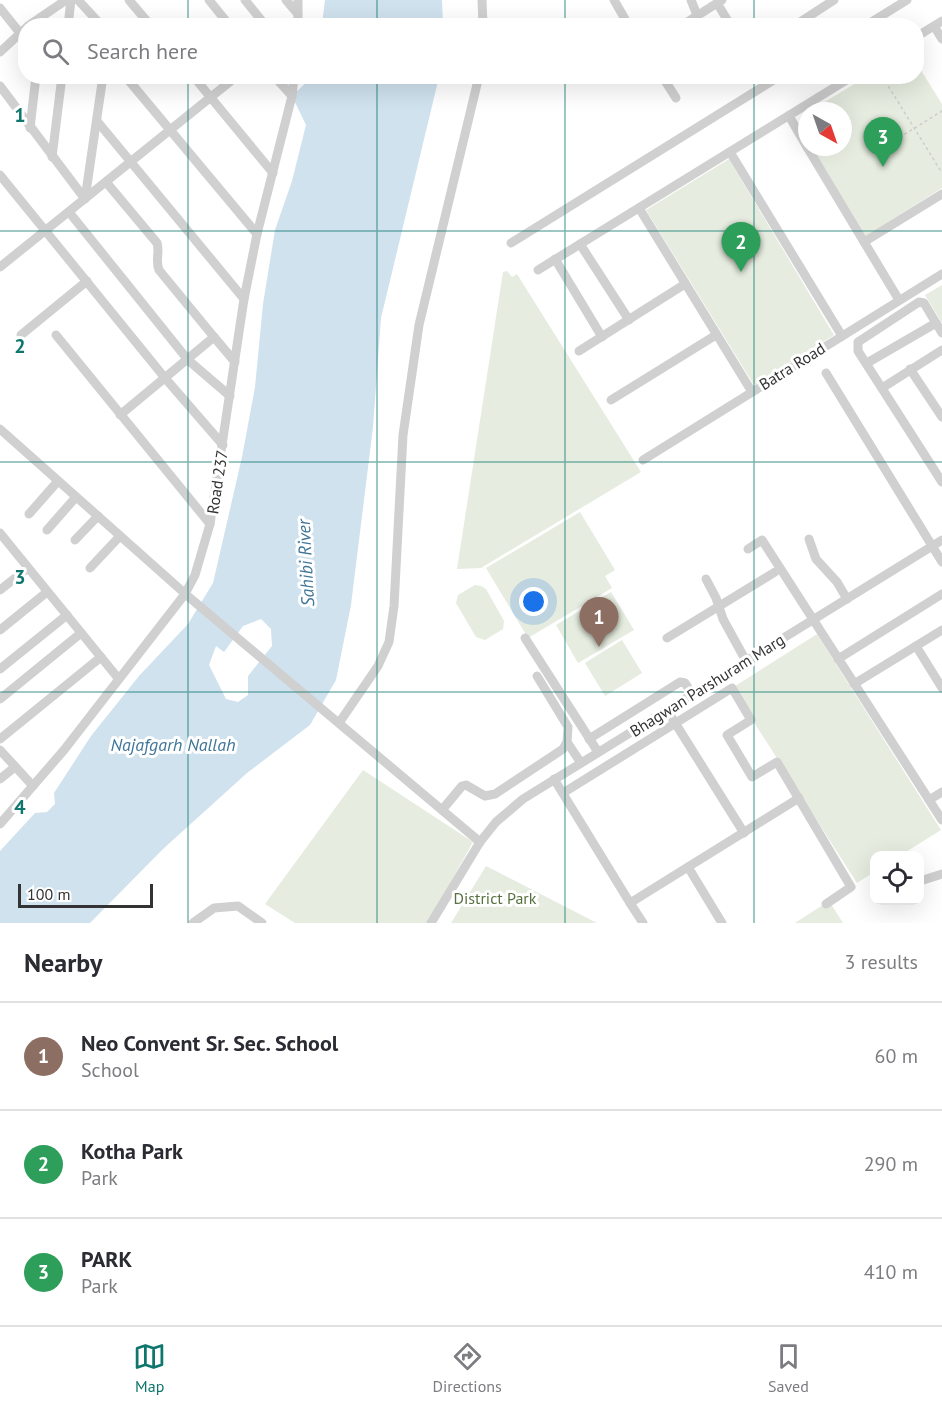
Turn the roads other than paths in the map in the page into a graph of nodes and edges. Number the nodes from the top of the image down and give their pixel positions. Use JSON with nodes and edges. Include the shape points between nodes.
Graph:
{"nodes":[{"id":1,"x":7,"y":0,"type":"edge"},
{"id":2,"x":66,"y":0,"type":"edge"},
{"id":3,"x":71,"y":0,"type":"edge"},
{"id":4,"x":78,"y":0,"type":"edge"},
{"id":5,"x":129,"y":0,"type":"edge"},
{"id":6,"x":209,"y":0,"type":"edge"},
{"id":7,"x":245,"y":0,"type":"edge"},
{"id":8,"x":286,"y":0,"type":"edge"},
{"id":9,"x":298,"y":0,"type":"edge"},
{"id":10,"x":482,"y":0,"type":"edge"},
{"id":11,"x":614,"y":0,"type":"edge"},
{"id":12,"x":691,"y":0,"type":"edge"},
{"id":13,"x":834,"y":0,"type":"edge"},
{"id":14,"x":907,"y":0,"type":"edge"},
{"id":15,"x":719,"y":1,"type":"edge"},
{"id":16,"x":0,"y":7,"type":"edge"},
{"id":17,"x":298,"y":14,"type":"junction"},
{"id":18,"x":697,"y":15,"type":"junction"},
{"id":19,"x":44,"y":18,"type":"edge"},
{"id":20,"x":69,"y":18,"type":"edge"},
{"id":21,"x":95,"y":18,"type":"edge"},
{"id":22,"x":144,"y":18,"type":"edge"},
{"id":23,"x":224,"y":18,"type":"edge"},
{"id":24,"x":260,"y":18,"type":"edge"},
{"id":25,"x":298,"y":18,"type":"edge"},
{"id":26,"x":483,"y":18,"type":"edge"},
{"id":27,"x":624,"y":18,"type":"edge"},
{"id":28,"x":693,"y":18,"type":"edge"},
{"id":29,"x":727,"y":18,"type":"edge"},
{"id":30,"x":806,"y":18,"type":"edge"},
{"id":31,"x":877,"y":18,"type":"edge"},
{"id":32,"x":18,"y":23,"type":"edge"},
{"id":33,"x":938,"y":24,"type":"edge"},
{"id":34,"x":924,"y":32,"type":"edge"},
{"id":35,"x":18,"y":35,"type":"edge"},
{"id":36,"x":942,"y":39,"type":"edge"},
{"id":37,"x":0,"y":52,"type":"edge"},
{"id":38,"x":35,"y":84,"type":"edge"},
{"id":39,"x":61,"y":84,"type":"edge"},
{"id":40,"x":102,"y":84,"type":"edge"},
{"id":41,"x":131,"y":84,"type":"edge"},
{"id":42,"x":199,"y":84,"type":"edge"},
{"id":43,"x":227,"y":84,"type":"edge"},
{"id":44,"x":281,"y":84,"type":"edge"},
{"id":45,"x":293,"y":84,"type":"edge"},
{"id":46,"x":477,"y":84,"type":"edge"},
{"id":47,"x":667,"y":84,"type":"edge"},
{"id":48,"x":767,"y":84,"type":"edge"},
{"id":49,"x":840,"y":84,"type":"edge"},
{"id":50,"x":0,"y":86,"type":"edge"},
{"id":51,"x":292,"y":96,"type":"junction"},
{"id":52,"x":210,"y":98,"type":"junction"},
{"id":53,"x":676,"y":98,"type":"dead end"},
{"id":54,"x":789,"y":116,"type":"junction"},
{"id":55,"x":97,"y":121,"type":"junction"},
{"id":56,"x":30,"y":128,"type":"junction"},
{"id":57,"x":169,"y":131,"type":"junction"},
{"id":58,"x":798,"y":132,"type":"edge"},
{"id":59,"x":730,"y":152,"type":"junction"},
{"id":60,"x":812,"y":156,"type":"edge"},
{"id":61,"x":52,"y":157,"type":"junction"},
{"id":62,"x":130,"y":163,"type":"junction"},
{"id":63,"x":273,"y":173,"type":"junction"},
{"id":64,"x":0,"y":175,"type":"edge"},
{"id":65,"x":106,"y":182,"type":"junction"},
{"id":66,"x":942,"y":194,"type":"edge"},
{"id":67,"x":85,"y":199,"type":"junction"},
{"id":68,"x":639,"y":208,"type":"junction"},
{"id":69,"x":69,"y":212,"type":"junction"},
{"id":70,"x":46,"y":230,"type":"junction"},
{"id":71,"x":257,"y":234,"type":"junction"},
{"id":72,"x":864,"y":242,"type":"junction"},
{"id":73,"x":511,"y":243,"type":"dead end"},
{"id":74,"x":580,"y":244,"type":"junction"},
{"id":75,"x":555,"y":259,"type":"junction"},
{"id":76,"x":0,"y":267,"type":"edge"},
{"id":77,"x":538,"y":270,"type":"dead end"},
{"id":78,"x":942,"y":274,"type":"edge"},
{"id":79,"x":87,"y":281,"type":"junction"},
{"id":80,"x":685,"y":284,"type":"junction"},
{"id":81,"x":244,"y":298,"type":"junction"},
{"id":82,"x":899,"y":300,"type":"junction"},
{"id":83,"x":628,"y":320,"type":"junction"},
{"id":84,"x":936,"y":323,"type":"junction"},
{"id":85,"x":942,"y":333,"type":"edge"},
{"id":86,"x":716,"y":334,"type":"junction"},
{"id":87,"x":21,"y":335,"type":"dead end"},
{"id":88,"x":56,"y":336,"type":"dead end"},
{"id":89,"x":842,"y":336,"type":"junction"},
{"id":90,"x":214,"y":337,"type":"junction"},
{"id":91,"x":602,"y":337,"type":"junction"},
{"id":92,"x":942,"y":350,"type":"edge"},
{"id":93,"x":579,"y":351,"type":"dead end"},
{"id":94,"x":188,"y":360,"type":"junction"},
{"id":95,"x":235,"y":362,"type":"junction"},
{"id":96,"x":867,"y":363,"type":"junction"},
{"id":97,"x":910,"y":369,"type":"junction"},
{"id":98,"x":826,"y":374,"type":"dead end"},
{"id":99,"x":165,"y":378,"type":"junction"},
{"id":100,"x":882,"y":388,"type":"junction"},
{"id":101,"x":752,"y":392,"type":"junction"},
{"id":102,"x":230,"y":396,"type":"junction"},
{"id":103,"x":611,"y":400,"type":"dead end"},
{"id":104,"x":120,"y":415,"type":"junction"},
{"id":105,"x":942,"y":417,"type":"edge"},
{"id":106,"x":0,"y":429,"type":"edge"},
{"id":107,"x":224,"y":445,"type":"junction"},
{"id":108,"x":643,"y":460,"type":"dead end"},
{"id":109,"x":938,"y":467,"type":"edge"},
{"id":110,"x":58,"y":481,"type":"junction"},
{"id":111,"x":942,"y":482,"type":"edge"},
{"id":112,"x":76,"y":496,"type":"junction"},
{"id":113,"x":29,"y":514,"type":"dead end"},
{"id":114,"x":98,"y":516,"type":"junction"},
{"id":115,"x":210,"y":524,"type":"junction"},
{"id":116,"x":47,"y":530,"type":"dead end"},
{"id":117,"x":0,"y":533,"type":"edge"},
{"id":118,"x":120,"y":536,"type":"junction"},
{"id":119,"x":809,"y":539,"type":"dead end"},
{"id":120,"x":75,"y":540,"type":"dead end"},
{"id":121,"x":942,"y":540,"type":"edge"},
{"id":122,"x":932,"y":546,"type":"junction"},
{"id":123,"x":748,"y":549,"type":"dead end"},
{"id":124,"x":942,"y":562,"type":"edge"},
{"id":125,"x":28,"y":568,"type":"junction"},
{"id":126,"x":90,"y":568,"type":"dead end"},
{"id":127,"x":775,"y":572,"type":"dead end"},
{"id":128,"x":706,"y":579,"type":"dead end"},
{"id":129,"x":0,"y":590,"type":"edge"},
{"id":130,"x":47,"y":592,"type":"junction"},
{"id":131,"x":185,"y":594,"type":"junction"},
{"id":132,"x":942,"y":594,"type":"edge"},
{"id":133,"x":847,"y":599,"type":"junction"},
{"id":134,"x":719,"y":607,"type":"junction"},
{"id":135,"x":67,"y":615,"type":"junction"},
{"id":136,"x":813,"y":620,"type":"junction"},
{"id":137,"x":0,"y":630,"type":"edge"},
{"id":138,"x":942,"y":630,"type":"edge"},
{"id":139,"x":81,"y":633,"type":"junction"},
{"id":140,"x":525,"y":638,"type":"dead end"},
{"id":141,"x":667,"y":638,"type":"dead end"},
{"id":142,"x":916,"y":646,"type":"junction"},
{"id":143,"x":101,"y":657,"type":"junction"},
{"id":144,"x":838,"y":659,"type":"junction"},
{"id":145,"x":746,"y":661,"type":"junction"},
{"id":146,"x":0,"y":669,"type":"edge"},
{"id":147,"x":724,"y":675,"type":"junction"},
{"id":148,"x":537,"y":676,"type":"dead end"},
{"id":149,"x":118,"y":678,"type":"junction"},
{"id":150,"x":854,"y":684,"type":"junction"},
{"id":151,"x":732,"y":688,"type":"junction"},
{"id":152,"x":942,"y":688,"type":"edge"},
{"id":153,"x":692,"y":694,"type":"junction"},
{"id":154,"x":0,"y":699,"type":"edge"},
{"id":155,"x":667,"y":710,"type":"junction"},
{"id":156,"x":339,"y":723,"type":"junction"},
{"id":157,"x":676,"y":724,"type":"junction"},
{"id":158,"x":0,"y":739,"type":"edge"},
{"id":159,"x":589,"y":739,"type":"junction"},
{"id":160,"x":567,"y":742,"type":"junction"},
{"id":161,"x":0,"y":750,"type":"edge"},
{"id":162,"x":598,"y":752,"type":"junction"},
{"id":163,"x":581,"y":763,"type":"junction"},
{"id":164,"x":15,"y":767,"type":"junction"},
{"id":165,"x":554,"y":779,"type":"junction"},
{"id":166,"x":0,"y":780,"type":"edge"},
{"id":167,"x":33,"y":786,"type":"junction"},
{"id":168,"x":942,"y":792,"type":"edge"},
{"id":169,"x":563,"y":793,"type":"junction"},
{"id":170,"x":799,"y":798,"type":"junction"},
{"id":171,"x":929,"y":800,"type":"junction"},
{"id":172,"x":442,"y":810,"type":"junction"},
{"id":173,"x":942,"y":820,"type":"edge"},
{"id":174,"x":0,"y":824,"type":"edge"},
{"id":175,"x":744,"y":833,"type":"junction"},
{"id":176,"x":480,"y":842,"type":"junction"},
{"id":177,"x":688,"y":867,"type":"junction"},
{"id":178,"x":942,"y":874,"type":"edge"},
{"id":179,"x":924,"y":880,"type":"edge"},
{"id":180,"x":630,"y":903,"type":"junction"},
{"id":181,"x":826,"y":904,"type":"dead end"},
{"id":182,"x":193,"y":923,"type":"edge"},
{"id":183,"x":262,"y":923,"type":"edge"},
{"id":184,"x":431,"y":923,"type":"edge"},
{"id":185,"x":643,"y":923,"type":"edge"},
{"id":186,"x":722,"y":923,"type":"edge"}],
"edges":[{"from":1,"to":16,"type":"street"},
{"from":2,"to":19,"type":"street"},
{"from":3,"to":20,"type":"street"},
{"from":4,"to":21,"type":"street"},
{"from":5,"to":22,"type":"street"},
{"from":6,"to":23,"type":"street"},
{"from":7,"to":24,"type":"street"},
{"from":8,"to":17,"type":"street"},
{"from":9,"to":17,"type":"street"},
{"from":10,"to":26,"type":"street"},
{"from":11,"to":27,"type":"street"},
{"from":12,"to":18,"type":"street"},
{"from":13,"to":30,"type":"street"},
{"from":14,"to":31,"type":"street"},
{"from":15,"to":18,"type":"street"},
{"from":15,"to":29,"type":"street"},
{"from":16,"to":32,"type":"street"},
{"from":17,"to":25,"type":"street"},
{"from":18,"to":28,"type":"street"},
{"from":33,"to":34,"type":"street"},
{"from":33,"to":36,"type":"street"},
{"from":35,"to":37,"type":"street"},
{"from":38,"to":56,"type":"street"},
{"from":39,"to":61,"type":"street"},
{"from":40,"to":55,"type":"street"},
{"from":41,"to":57,"type":"street"},
{"from":42,"to":52,"type":"street"},
{"from":43,"to":52,"type":"street"},
{"from":44,"to":51,"type":"street"},
{"from":45,"to":51,"type":"street","name":"Road 237"},
{"from":46,"to":156,"type":"street","via":[[419,325],[403,435],[389,642],[378,666]]},
{"from":47,"to":53,"type":"street"},
{"from":48,"to":73,"type":"street"},
{"from":49,"to":54,"type":"street"},
{"from":50,"to":56,"type":"street"},
{"from":51,"to":63,"type":"street","name":"Road 237"},
{"from":52,"to":57,"type":"street"},
{"from":52,"to":63,"type":"street"},
{"from":54,"to":58,"type":"street"},
{"from":54,"to":59,"type":"street"},
{"from":55,"to":62,"type":"street"},
{"from":55,"to":67,"type":"street"},
{"from":56,"to":61,"type":"street"},
{"from":57,"to":62,"type":"street"},
{"from":57,"to":71,"type":"street"},
{"from":59,"to":68,"type":"street"},
{"from":59,"to":89,"type":"street"},
{"from":60,"to":72,"type":"street"},
{"from":61,"to":67,"type":"street"},
{"from":62,"to":65,"type":"street"},
{"from":62,"to":81,"type":"street"},
{"from":63,"to":71,"type":"street","name":"Road 237"},
{"from":64,"to":70,"type":"street"},
{"from":65,"to":67,"type":"street"},
{"from":65,"to":90,"type":"street","via":[[157,243],[159,270]]},
{"from":66,"to":72,"type":"street"},
{"from":67,"to":69,"type":"street"},
{"from":68,"to":74,"type":"street"},
{"from":68,"to":80,"type":"street"},
{"from":69,"to":70,"type":"street"},
{"from":69,"to":94,"type":"street"},
{"from":70,"to":76,"type":"street"},
{"from":70,"to":79,"type":"street"},
{"from":71,"to":81,"type":"street","name":"Road 237"},
{"from":72,"to":82,"type":"street"},
{"from":74,"to":75,"type":"street"},
{"from":74,"to":83,"type":"street"},
{"from":75,"to":77,"type":"street"},
{"from":75,"to":91,"type":"street"},
{"from":78,"to":82,"type":"street","name":"Batra Road"},
{"from":79,"to":87,"type":"street"},
{"from":79,"to":99,"type":"street"},
{"from":80,"to":83,"type":"street"},
{"from":80,"to":86,"type":"street"},
{"from":81,"to":95,"type":"street","name":"Road 237"},
{"from":82,"to":89,"type":"street","name":"Batra Road"},
{"from":83,"to":91,"type":"street"},
{"from":84,"to":85,"type":"street"},
{"from":84,"to":96,"type":"street"},
{"from":84,"to":96,"type":"street","via":[[924,303],[919,302],[858,342],[858,351]]},
{"from":86,"to":101,"type":"street"},
{"from":86,"to":103,"type":"street"},
{"from":88,"to":104,"type":"street"},
{"from":89,"to":101,"type":"street","name":"Batra Road"},
{"from":90,"to":94,"type":"street"},
{"from":90,"to":95,"type":"street"},
{"from":91,"to":93,"type":"street"},
{"from":92,"to":97,"type":"street"},
{"from":94,"to":99,"type":"street"},
{"from":94,"to":102,"type":"street"},
{"from":95,"to":102,"type":"street","name":"Road 237"},
{"from":96,"to":100,"type":"street"},
{"from":97,"to":100,"type":"street"},
{"from":97,"to":105,"type":"street"},
{"from":98,"to":122,"type":"street"},
{"from":99,"to":104,"type":"street"},
{"from":99,"to":107,"type":"street"},
{"from":100,"to":109,"type":"street"},
{"from":101,"to":108,"type":"street","name":"Batra Road"},
{"from":102,"to":107,"type":"street","name":"Road 237"},
{"from":104,"to":115,"type":"street"},
{"from":106,"to":110,"type":"street"},
{"from":107,"to":115,"type":"street","name":"Road 237"},
{"from":109,"to":111,"type":"street"},
{"from":110,"to":112,"type":"street"},
{"from":110,"to":113,"type":"street"},
{"from":112,"to":114,"type":"street"},
{"from":112,"to":116,"type":"street"},
{"from":114,"to":118,"type":"street"},
{"from":114,"to":120,"type":"street"},
{"from":115,"to":131,"type":"street","name":"Road 237","via":[[195,575]]},
{"from":117,"to":125,"type":"street"},
{"from":118,"to":126,"type":"street"},
{"from":118,"to":131,"type":"street"},
{"from":119,"to":133,"type":"street","via":[[816,559]]},
{"from":121,"to":122,"type":"street","name":"Bhagwan Parshuram Marg"},
{"from":122,"to":124,"type":"street"},
{"from":122,"to":133,"type":"street","name":"Bhagwan Parshuram Marg"},
{"from":123,"to":136,"type":"street","via":[[762,540]]},
{"from":125,"to":129,"type":"street"},
{"from":125,"to":130,"type":"street"},
{"from":127,"to":134,"type":"street"},
{"from":128,"to":134,"type":"street"},
{"from":130,"to":135,"type":"street"},
{"from":130,"to":137,"type":"street"},
{"from":131,"to":149,"type":"street","name":"Road 237"},
{"from":131,"to":156,"type":"street"},
{"from":132,"to":144,"type":"street"},
{"from":133,"to":136,"type":"street","name":"Bhagwan Parshuram Marg"},
{"from":134,"to":141,"type":"street"},
{"from":134,"to":145,"type":"street"},
{"from":135,"to":139,"type":"street"},
{"from":135,"to":146,"type":"street"},
{"from":136,"to":144,"type":"street"},
{"from":136,"to":145,"type":"street","name":"Bhagwan Parshuram Marg"},
{"from":138,"to":142,"type":"street"},
{"from":139,"to":143,"type":"street"},
{"from":139,"to":154,"type":"street"},
{"from":140,"to":159,"type":"street"},
{"from":142,"to":150,"type":"street"},
{"from":142,"to":152,"type":"street"},
{"from":143,"to":149,"type":"street"},
{"from":143,"to":158,"type":"street"},
{"from":144,"to":150,"type":"street"},
{"from":145,"to":147,"type":"street","name":"Bhagwan Parshuram Marg"},
{"from":147,"to":151,"type":"street"},
{"from":147,"to":153,"type":"street","name":"Bhagwan Parshuram Marg"},
{"from":148,"to":160,"type":"street","via":[[568,727]]},
{"from":149,"to":167,"type":"street","name":"Road 237"},
{"from":150,"to":171,"type":"street"},
{"from":151,"to":157,"type":"street"},
{"from":151,"to":170,"type":"street","via":[[751,720],[727,735],[752,777],[777,762]]},
{"from":153,"to":155,"type":"street","name":"Bhagwan Parshuram Marg"},
{"from":153,"to":159,"type":"street","via":[[680,682]]},
{"from":155,"to":157,"type":"street"},
{"from":155,"to":162,"type":"street","name":"Bhagwan Parshuram Marg"},
{"from":156,"to":172,"type":"street"},
{"from":157,"to":169,"type":"street"},
{"from":157,"to":175,"type":"street"},
{"from":159,"to":162,"type":"street"},
{"from":160,"to":163,"type":"street"},
{"from":160,"to":172,"type":"street","via":[[563,749],[495,794],[485,796],[462,786]]},
{"from":161,"to":164,"type":"street"},
{"from":162,"to":163,"type":"street","name":"Bhagwan Parshuram Marg"},
{"from":163,"to":165,"type":"street","name":"Bhagwan Parshuram Marg"},
{"from":164,"to":166,"type":"street"},
{"from":164,"to":167,"type":"street"},
{"from":165,"to":169,"type":"street"},
{"from":165,"to":176,"type":"street","name":"Bhagwan Parshuram Marg","via":[[523,799]]},
{"from":167,"to":174,"type":"street","name":"Road 237"},
{"from":168,"to":171,"type":"street"},
{"from":169,"to":180,"type":"street"},
{"from":170,"to":175,"type":"street"},
{"from":170,"to":181,"type":"street","via":[[851,887]]},
{"from":171,"to":173,"type":"street"},
{"from":172,"to":176,"type":"street"},
{"from":175,"to":177,"type":"street"},
{"from":176,"to":184,"type":"street","name":"Bhagwan Parshuram Marg"},
{"from":177,"to":180,"type":"street"},
{"from":177,"to":186,"type":"street"},
{"from":178,"to":179,"type":"street"},
{"from":180,"to":185,"type":"street"},
{"from":182,"to":183,"type":"street","via":[[214,908],[238,906]]}]}
